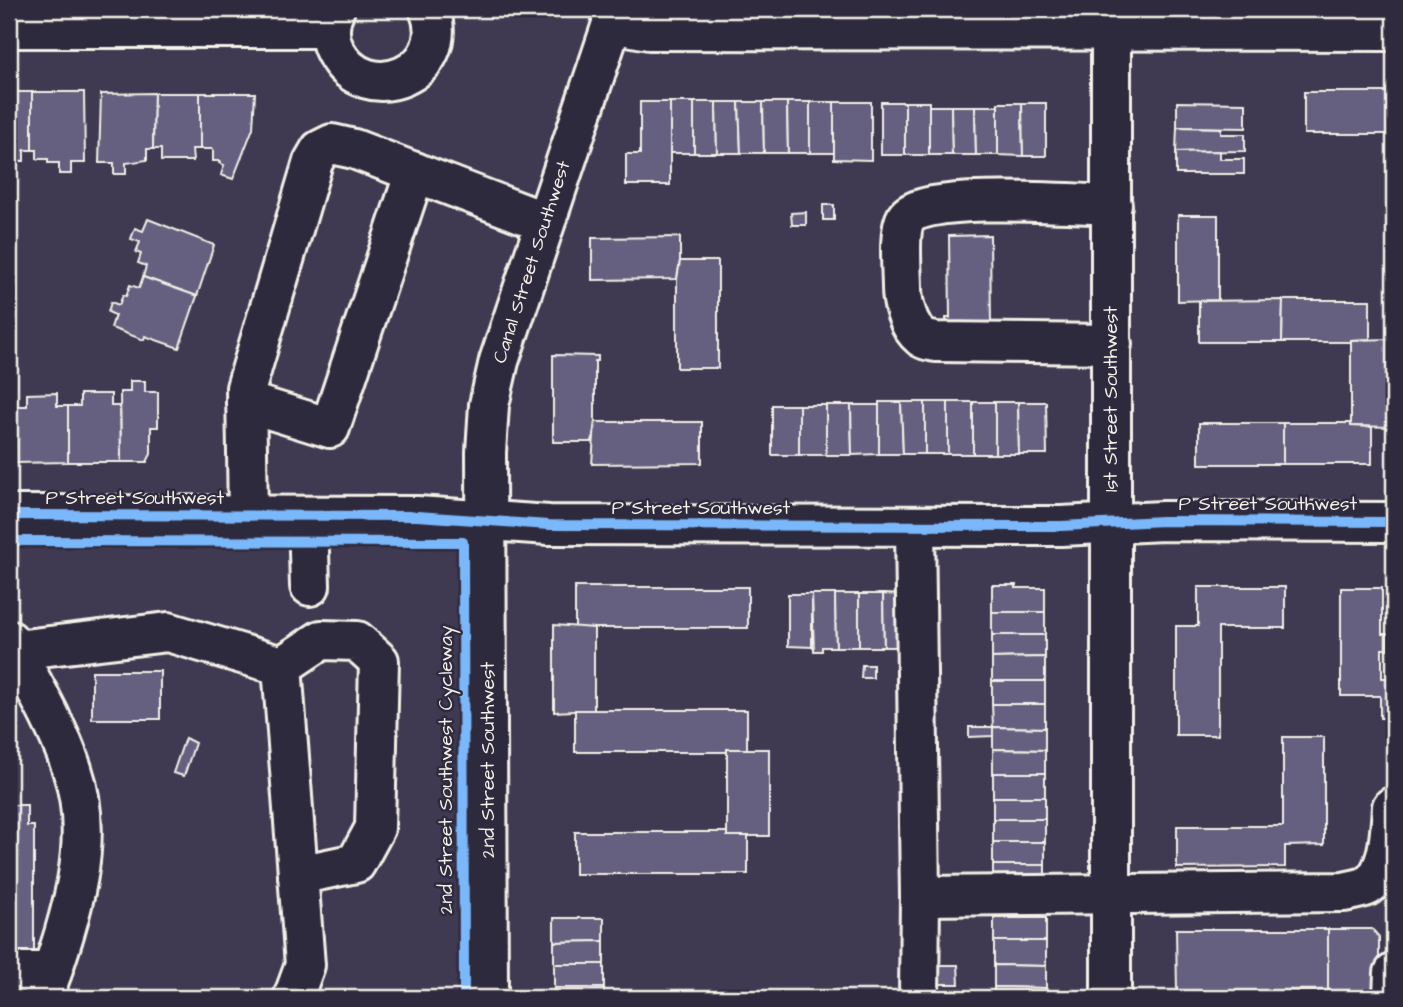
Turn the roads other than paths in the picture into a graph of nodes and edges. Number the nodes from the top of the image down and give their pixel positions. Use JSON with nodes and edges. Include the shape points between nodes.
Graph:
{"nodes":[{"id":1,"x":429,"y":9,"type":"edge"},
{"id":2,"x":615,"y":16,"type":"edge"},
{"id":3,"x":332,"y":19,"type":"edge"},
{"id":4,"x":780,"y":20,"type":"edge"},
{"id":5,"x":948,"y":20,"type":"edge"},
{"id":6,"x":1111,"y":20,"type":"edge"},
{"id":7,"x":9,"y":28,"type":"edge"},
{"id":8,"x":1394,"y":31,"type":"edge"},
{"id":9,"x":415,"y":172,"type":"junction"},
{"id":10,"x":1112,"y":205,"type":"junction"},
{"id":11,"x":545,"y":222,"type":"junction"},
{"id":12,"x":1112,"y":344,"type":"junction"},
{"id":13,"x":246,"y":401,"type":"junction"},
{"id":14,"x":9,"y":515,"type":"edge"},
{"id":15,"x":248,"y":516,"type":"junction"},
{"id":16,"x":308,"y":516,"type":"junction"},
{"id":17,"x":487,"y":522,"type":"junction"},
{"id":18,"x":1394,"y":522,"type":"edge"},
{"id":19,"x":1111,"y":523,"type":"junction"},
{"id":20,"x":915,"y":526,"type":"junction"},
{"id":21,"x":310,"y":586,"type":"dead end"},
{"id":22,"x":12,"y":645,"type":"edge"},
{"id":23,"x":282,"y":666,"type":"junction"},
{"id":24,"x":1392,"y":807,"type":"dead end"},
{"id":25,"x":298,"y":875,"type":"junction"},
{"id":26,"x":1110,"y":894,"type":"junction"},
{"id":27,"x":920,"y":896,"type":"junction"},
{"id":28,"x":9,"y":972,"type":"edge"},
{"id":29,"x":1394,"y":973,"type":"edge"},
{"id":30,"x":47,"y":985,"type":"edge"},
{"id":31,"x":293,"y":998,"type":"edge"},
{"id":32,"x":488,"y":998,"type":"edge"},
{"id":33,"x":919,"y":998,"type":"edge"},
{"id":34,"x":1111,"y":998,"type":"edge"},
{"id":35,"x":1393,"y":998,"type":"edge"}],
"edges":[{"from":1,"to":3,"type":"street","via":[[434,35],[429,52],[419,67],[387,82],[353,73],[340,61],[332,46]]},
{"from":2,"to":4,"type":"street","via":[[649,30]]},
{"from":2,"to":11,"type":"street","name":"Canal Street Southwest"},
{"from":3,"to":7,"type":"street","via":[[194,28]]},
{"from":4,"to":5,"type":"street"},
{"from":5,"to":6,"type":"street"},
{"from":6,"to":8,"type":"street"},
{"from":6,"to":10,"type":"street","name":"1st Street Southwest"},
{"from":9,"to":11,"type":"street"},
{"from":9,"to":13,"type":"street","via":[[330,428]]},
{"from":9,"to":13,"type":"street","via":[[350,148],[332,144],[320,150],[287,248]]},
{"from":10,"to":12,"type":"street","name":"1st Street Southwest"},
{"from":10,"to":12,"type":"street","via":[[965,202],[925,206],[906,218],[902,299],[912,326],[921,337],[936,342]]},
{"from":11,"to":17,"type":"street","name":"Canal Street Southwest","via":[[496,372],[487,426]]},
{"from":12,"to":19,"type":"street","name":"1st Street Southwest"},
{"from":13,"to":15,"type":"street"},
{"from":14,"to":15,"type":"street","name":"P Street Southwest"},
{"from":15,"to":16,"type":"street","name":"P Street Southwest"},
{"from":16,"to":17,"type":"street","name":"P Street Southwest","via":[[417,516]]},
{"from":16,"to":21,"type":"street"},
{"from":17,"to":20,"type":"street","name":"P Street Southwest"},
{"from":17,"to":32,"type":"street","name":"2nd Street Southwest"},
{"from":18,"to":19,"type":"street","name":"P Street Southwest"},
{"from":19,"to":20,"type":"street","name":"P Street Southwest"},
{"from":19,"to":26,"type":"street","name":"1st Street Southwest"},
{"from":20,"to":27,"type":"street"},
{"from":22,"to":23,"type":"street","via":[[168,632]]},
{"from":22,"to":30,"type":"street","via":[[51,719],[72,770],[80,806],[74,896]]},
{"from":23,"to":25,"type":"street"},
{"from":23,"to":25,"type":"street","via":[[321,640],[357,641],[379,661],[375,828],[356,863]]},
{"from":24,"to":26,"type":"street","via":[[1381,871],[1367,886],[1344,892]]},
{"from":25,"to":31,"type":"street","via":[[305,965]]},
{"from":26,"to":27,"type":"street"},
{"from":26,"to":34,"type":"street","name":"1st Street Southwest"},
{"from":27,"to":33,"type":"street"},
{"from":28,"to":30,"type":"street"},
{"from":29,"to":35,"type":"street"}]}
